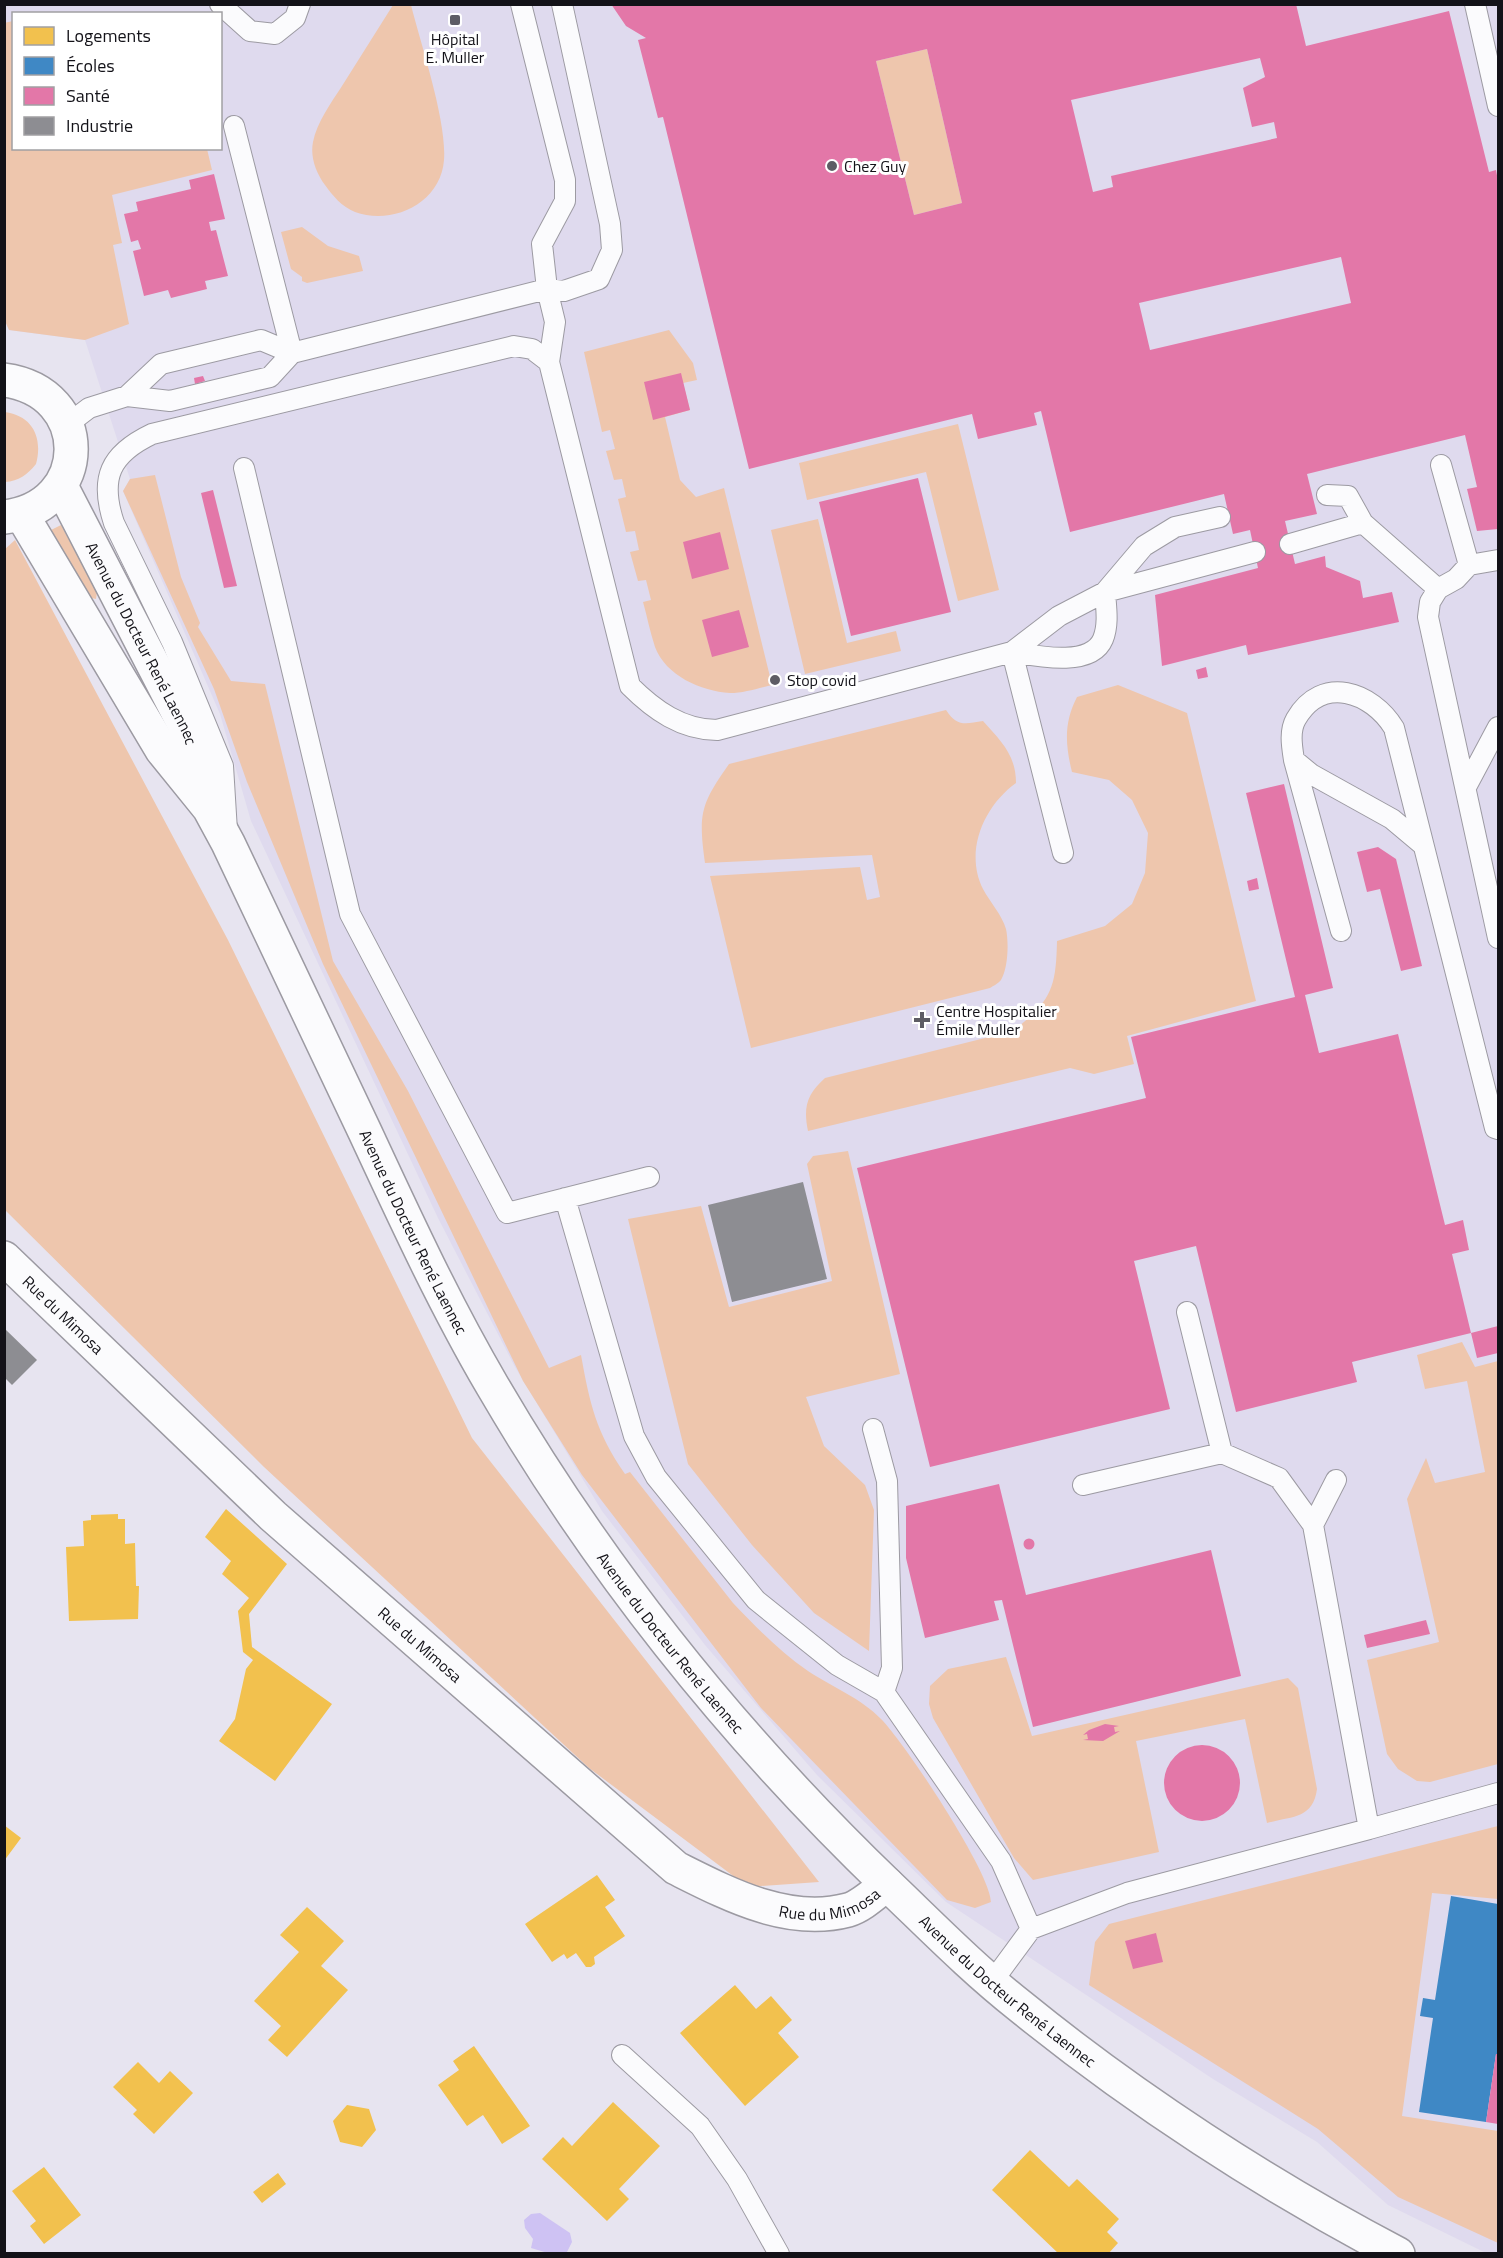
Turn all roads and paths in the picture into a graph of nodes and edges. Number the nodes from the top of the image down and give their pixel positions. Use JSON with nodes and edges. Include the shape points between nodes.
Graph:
{"nodes":[{"id":1,"x":220,"y":4,"type":"edge"},
{"id":2,"x":300,"y":4,"type":"edge"},
{"id":3,"x":521,"y":4,"type":"edge"},
{"id":4,"x":562,"y":4,"type":"edge"},
{"id":5,"x":1475,"y":4,"type":"edge"},
{"id":6,"x":1498,"y":106,"type":"edge"},
{"id":7,"x":234,"y":126,"type":"dead end"},
{"id":8,"x":547,"y":289,"type":"junction"},
{"id":9,"x":292,"y":353,"type":"junction"},
{"id":10,"x":549,"y":362,"type":"junction"},
{"id":11,"x":10,"y":373,"type":"edge"},
{"id":12,"x":127,"y":396,"type":"junction"},
{"id":13,"x":68,"y":424,"type":"junction"},
{"id":14,"x":1440,"y":465,"type":"dead end"},
{"id":15,"x":244,"y":468,"type":"dead end"},
{"id":16,"x":61,"y":486,"type":"junction"},
{"id":17,"x":1327,"y":495,"type":"dead end"},
{"id":18,"x":13,"y":516,"type":"edge"},
{"id":19,"x":1220,"y":517,"type":"dead end"},
{"id":20,"x":1363,"y":524,"type":"junction"},
{"id":21,"x":1290,"y":543,"type":"dead end"},
{"id":22,"x":1255,"y":552,"type":"dead end"},
{"id":23,"x":1498,"y":560,"type":"edge"},
{"id":24,"x":1469,"y":565,"type":"junction"},
{"id":25,"x":1438,"y":589,"type":"junction"},
{"id":26,"x":1105,"y":592,"type":"junction"},
{"id":27,"x":1012,"y":652,"type":"junction"},
{"id":28,"x":1498,"y":728,"type":"edge"},
{"id":29,"x":1294,"y":760,"type":"junction"},
{"id":30,"x":1466,"y":787,"type":"junction"},
{"id":31,"x":209,"y":808,"type":"junction"},
{"id":32,"x":228,"y":843,"type":"junction"},
{"id":33,"x":1423,"y":845,"type":"junction"},
{"id":34,"x":1063,"y":853,"type":"dead end"},
{"id":35,"x":1341,"y":931,"type":"dead end"},
{"id":36,"x":1498,"y":938,"type":"edge"},
{"id":37,"x":1498,"y":1129,"type":"edge"},
{"id":38,"x":649,"y":1177,"type":"dead end"},
{"id":39,"x":565,"y":1198,"type":"junction"},
{"id":40,"x":4,"y":1258,"type":"edge"},
{"id":41,"x":1187,"y":1312,"type":"dead end"},
{"id":42,"x":873,"y":1429,"type":"dead end"},
{"id":43,"x":1222,"y":1453,"type":"junction"},
{"id":44,"x":1336,"y":1480,"type":"dead end"},
{"id":45,"x":1083,"y":1485,"type":"dead end"},
{"id":46,"x":1312,"y":1525,"type":"junction"},
{"id":47,"x":884,"y":1692,"type":"junction"},
{"id":48,"x":1498,"y":1793,"type":"edge"},
{"id":49,"x":1370,"y":1829,"type":"junction"},
{"id":50,"x":887,"y":1884,"type":"junction"},
{"id":51,"x":1031,"y":1929,"type":"junction"},
{"id":52,"x":992,"y":1982,"type":"junction"},
{"id":53,"x":622,"y":2055,"type":"dead end"},
{"id":54,"x":779,"y":2253,"type":"edge"},
{"id":55,"x":1398,"y":2253,"type":"edge"}],
"edges":[{"from":1,"to":2,"type":"lane","via":[[250,31],[275,34],[295,18]]},
{"from":3,"to":8,"type":"lane","via":[[565,180],[565,201],[542,244]]},
{"from":4,"to":8,"type":"lane","via":[[612,250],[599,279],[564,291]]},
{"from":5,"to":6,"type":"lane"},
{"from":7,"to":9,"type":"lane"},
{"from":8,"to":9,"type":"lane"},
{"from":8,"to":10,"type":"lane","via":[[555,322]]},
{"from":9,"to":12,"type":"lane","via":[[270,377],[170,400]]},
{"from":9,"to":12,"type":"lane","via":[[261,340],[161,364]]},
{"from":10,"to":27,"type":"lane","via":[[630,686],[647,703],[687,726],[717,730]]},
{"from":10,"to":32,"type":"lane","via":[[532,349],[514,345],[152,434],[130,444],[116,462],[108,479],[107,502],[172,642],[223,766]]},
{"from":11,"to":13,"type":"main road","via":[[42,391],[57,405]]},
{"from":12,"to":13,"type":"lane","via":[[89,408]]},
{"from":13,"to":16,"type":"main road","via":[[70,466]]},
{"from":14,"to":24,"type":"lane"},
{"from":15,"to":39,"type":"lane","via":[[350,914],[507,1213]]},
{"from":16,"to":18,"type":"main road","via":[[44,504]]},
{"from":16,"to":31,"type":"main road","name":"Avenue du Docteur René Laennec","via":[[189,734]]},
{"from":17,"to":20,"type":"lane","via":[[1348,496]]},
{"from":18,"to":31,"type":"main road","name":"Avenue du Docteur René Laennec","via":[[162,750]]},
{"from":19,"to":26,"type":"lane","via":[[1175,527],[1144,546]]},
{"from":20,"to":21,"type":"lane"},
{"from":20,"to":25,"type":"lane"},
{"from":22,"to":26,"type":"lane"},
{"from":23,"to":24,"type":"lane"},
{"from":24,"to":25,"type":"lane"},
{"from":25,"to":30,"type":"lane","via":[[1430,602],[1428,617]]},
{"from":26,"to":27,"type":"lane","via":[[1059,616]]},
{"from":26,"to":27,"type":"lane","via":[[1107,620],[1103,639],[1093,651],[1061,659]]},
{"from":27,"to":34,"type":"lane"},
{"from":28,"to":30,"type":"lane"},
{"from":29,"to":33,"type":"lane","via":[[1311,774],[1392,819]]},
{"from":29,"to":33,"type":"lane","via":[[1291,739],[1296,719],[1310,704],[1340,692],[1358,694],[1372,702],[1394,728]]},
{"from":29,"to":35,"type":"lane"},
{"from":30,"to":36,"type":"lane"},
{"from":31,"to":32,"type":"main road","name":"Avenue du Docteur René Laennec"},
{"from":32,"to":50,"type":"main road","name":"Avenue du Docteur René Laennec","via":[[422,1253],[491,1383],[542,1467],[617,1578],[701,1687],[840,1840]]},
{"from":33,"to":37,"type":"lane"},
{"from":38,"to":39,"type":"lane"},
{"from":39,"to":47,"type":"lane","via":[[634,1436],[657,1477],[756,1600],[837,1665]]},
{"from":40,"to":50,"type":"main road","name":"Rue du Mimosa","via":[[273,1516],[676,1868],[740,1900],[810,1916],[850,1909]]},
{"from":41,"to":43,"type":"lane"},
{"from":42,"to":47,"type":"lane","via":[[887,1481],[892,1668]]},
{"from":43,"to":45,"type":"lane"},
{"from":43,"to":46,"type":"lane","via":[[1279,1478]]},
{"from":44,"to":46,"type":"lane"},
{"from":46,"to":49,"type":"lane"},
{"from":47,"to":51,"type":"lane","via":[[1001,1861]]},
{"from":48,"to":49,"type":"lane"},
{"from":49,"to":51,"type":"lane","via":[[1127,1893]]},
{"from":50,"to":52,"type":"main road","name":"Avenue du Docteur René Laennec"},
{"from":51,"to":52,"type":"lane"},
{"from":52,"to":55,"type":"main road","name":"Avenue du Docteur René Laennec","via":[[1053,2032],[1194,2133]]},
{"from":53,"to":54,"type":"lane","via":[[700,2126],[737,2179]]}]}
